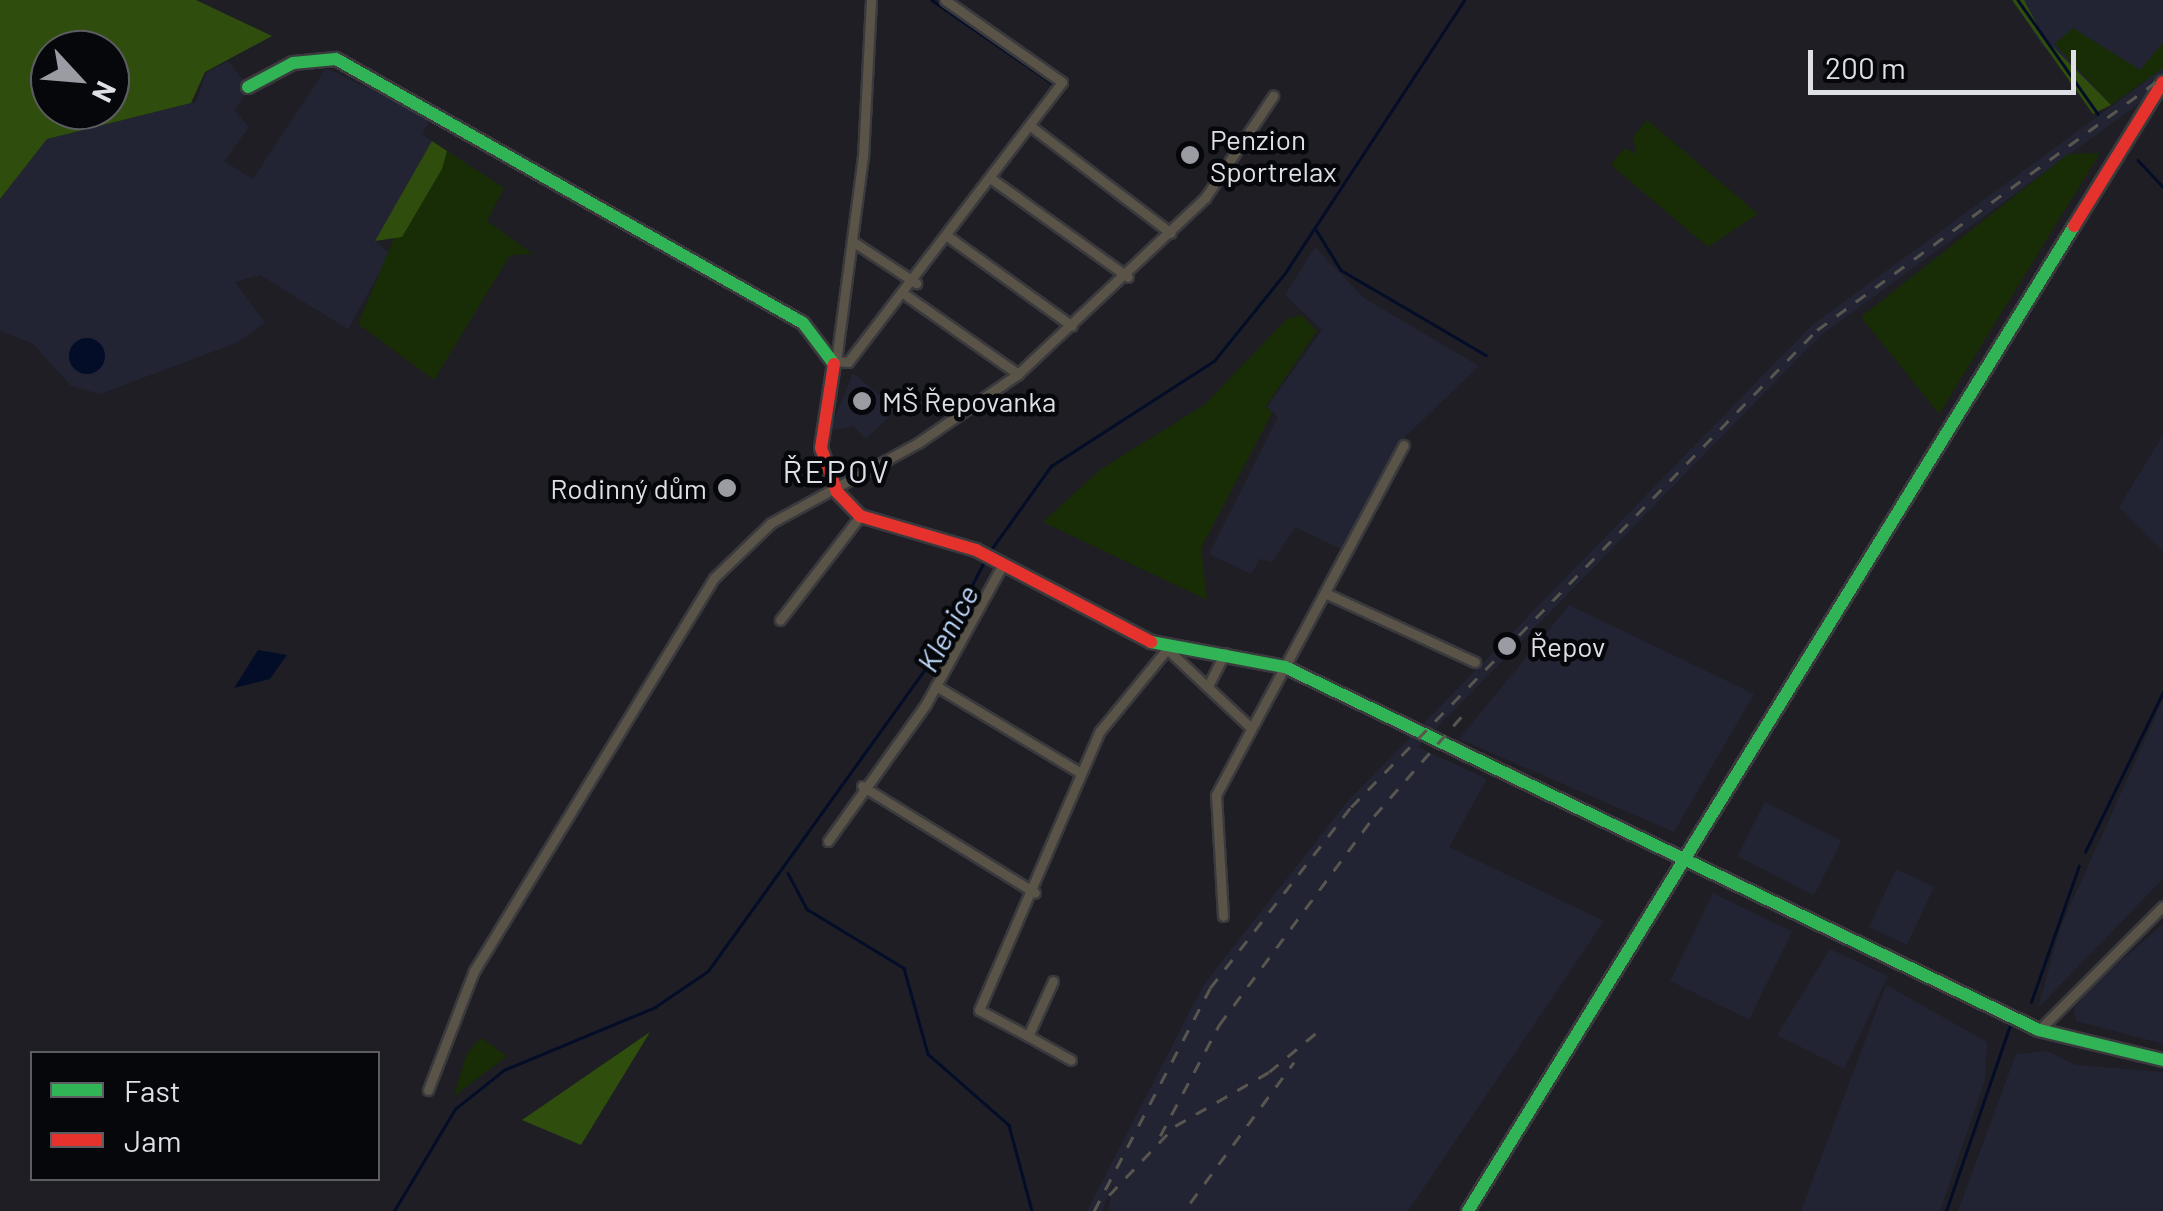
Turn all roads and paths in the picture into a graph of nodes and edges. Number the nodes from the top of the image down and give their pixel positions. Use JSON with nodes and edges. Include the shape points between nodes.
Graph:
{"nodes":[{"id":1,"x":871,"y":0,"type":"edge"},
{"id":2,"x":946,"y":0,"type":"edge"},
{"id":3,"x":2163,"y":82,"type":"edge"},
{"id":4,"x":248,"y":86,"type":"dead end"},
{"id":5,"x":1274,"y":96,"type":"dead end"},
{"id":6,"x":1034,"y":128,"type":"junction"},
{"id":7,"x":993,"y":180,"type":"junction"},
{"id":8,"x":1171,"y":233,"type":"junction"},
{"id":9,"x":950,"y":238,"type":"junction"},
{"id":10,"x":852,"y":240,"type":"junction"},
{"id":11,"x":1128,"y":277,"type":"junction"},
{"id":12,"x":916,"y":282,"type":"junction"},
{"id":13,"x":907,"y":296,"type":"junction"},
{"id":14,"x":1072,"y":326,"type":"junction"},
{"id":15,"x":836,"y":361,"type":"junction"},
{"id":16,"x":1018,"y":374,"type":"junction"},
{"id":17,"x":1404,"y":445,"type":"dead end"},
{"id":18,"x":832,"y":482,"type":"junction"},
{"id":19,"x":860,"y":516,"type":"junction"},
{"id":20,"x":1000,"y":562,"type":"junction"},
{"id":21,"x":1324,"y":594,"type":"junction"},
{"id":22,"x":780,"y":620,"type":"dead end"},
{"id":23,"x":1167,"y":649,"type":"junction"},
{"id":24,"x":1226,"y":652,"type":"junction"},
{"id":25,"x":1475,"y":662,"type":"dead end"},
{"id":26,"x":1285,"y":667,"type":"junction"},
{"id":27,"x":936,"y":686,"type":"junction"},
{"id":28,"x":1208,"y":686,"type":"junction"},
{"id":29,"x":1251,"y":728,"type":"junction"},
{"id":30,"x":1081,"y":774,"type":"junction"},
{"id":31,"x":862,"y":786,"type":"junction"},
{"id":32,"x":828,"y":841,"type":"dead end"},
{"id":33,"x":1687,"y":858,"type":"junction"},
{"id":34,"x":1034,"y":893,"type":"junction"},
{"id":35,"x":2163,"y":906,"type":"edge"},
{"id":36,"x":1222,"y":916,"type":"dead end"},
{"id":37,"x":1053,"y":980,"type":"dead end"},
{"id":38,"x":2039,"y":1030,"type":"junction"},
{"id":39,"x":1028,"y":1036,"type":"junction"},
{"id":40,"x":1071,"y":1060,"type":"dead end"},
{"id":41,"x":2163,"y":1060,"type":"edge"},
{"id":42,"x":428,"y":1090,"type":"dead end"},
{"id":43,"x":1468,"y":1211,"type":"edge"}],
"edges":[{"from":1,"to":10,"type":"street"},
{"from":2,"to":6,"type":"street","via":[[1062,82]]},
{"from":3,"to":33,"type":"street"},
{"from":4,"to":15,"type":"street","via":[[293,64],[336,59],[789,314]]},
{"from":5,"to":8,"type":"street"},
{"from":6,"to":7,"type":"street"},
{"from":6,"to":8,"type":"street"},
{"from":7,"to":9,"type":"street"},
{"from":7,"to":11,"type":"street"},
{"from":8,"to":11,"type":"street"},
{"from":9,"to":12,"type":"street"},
{"from":9,"to":14,"type":"street"},
{"from":10,"to":12,"type":"street"},
{"from":10,"to":15,"type":"street"},
{"from":11,"to":14,"type":"street"},
{"from":12,"to":13,"type":"street"},
{"from":13,"to":15,"type":"street","via":[[860,356]]},
{"from":13,"to":16,"type":"street"},
{"from":14,"to":16,"type":"street"},
{"from":15,"to":18,"type":"street","via":[[820,433]]},
{"from":16,"to":18,"type":"street","via":[[918,443]]},
{"from":17,"to":21,"type":"street"},
{"from":18,"to":19,"type":"street"},
{"from":18,"to":42,"type":"street","via":[[714,578],[492,940]]},
{"from":19,"to":20,"type":"street"},
{"from":19,"to":22,"type":"street"},
{"from":20,"to":23,"type":"street"},
{"from":20,"to":27,"type":"street"},
{"from":21,"to":25,"type":"street"},
{"from":21,"to":26,"type":"street"},
{"from":23,"to":24,"type":"street"},
{"from":23,"to":28,"type":"street"},
{"from":23,"to":30,"type":"street","via":[[1100,731]]},
{"from":24,"to":26,"type":"street"},
{"from":24,"to":28,"type":"street"},
{"from":26,"to":29,"type":"street"},
{"from":26,"to":33,"type":"street"},
{"from":27,"to":30,"type":"street"},
{"from":27,"to":31,"type":"street"},
{"from":28,"to":29,"type":"street"},
{"from":29,"to":36,"type":"street","via":[[1216,795]]},
{"from":30,"to":34,"type":"street"},
{"from":31,"to":32,"type":"street"},
{"from":31,"to":34,"type":"street"},
{"from":33,"to":38,"type":"street"},
{"from":33,"to":43,"type":"street"},
{"from":34,"to":39,"type":"street","via":[[979,1010]]},
{"from":35,"to":38,"type":"street"},
{"from":37,"to":39,"type":"street"},
{"from":38,"to":41,"type":"street"},
{"from":39,"to":40,"type":"street"}]}
